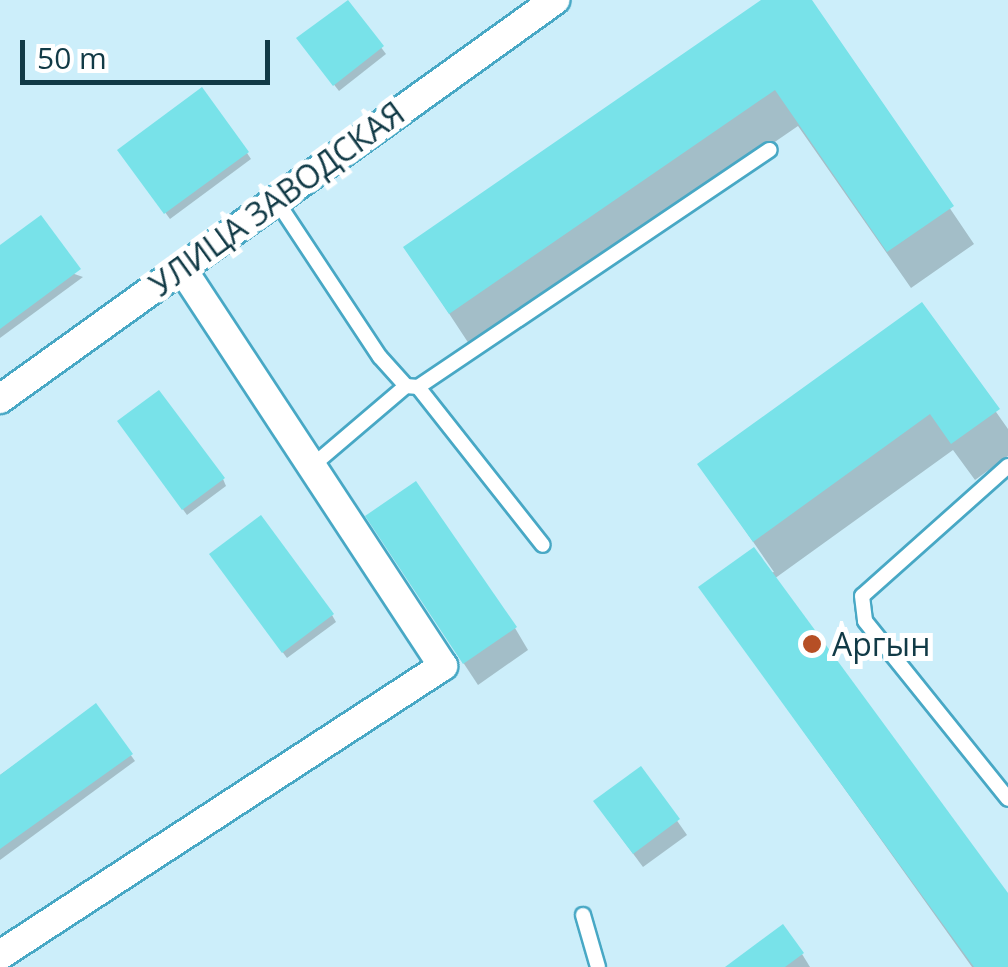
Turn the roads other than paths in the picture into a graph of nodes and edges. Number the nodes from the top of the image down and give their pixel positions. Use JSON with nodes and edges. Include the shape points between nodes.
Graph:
{"nodes":[{"id":1,"x":555,"y":0,"type":"edge"},
{"id":2,"x":769,"y":150,"type":"dead end"},
{"id":3,"x":276,"y":200,"type":"junction"},
{"id":4,"x":182,"y":268,"type":"junction"},
{"id":5,"x":412,"y":387,"type":"junction"},
{"id":6,"x":0,"y":399,"type":"edge"},
{"id":7,"x":312,"y":466,"type":"junction"},
{"id":8,"x":1008,"y":466,"type":"edge"},
{"id":9,"x":543,"y":545,"type":"dead end"},
{"id":10,"x":1008,"y":799,"type":"edge"},
{"id":11,"x":583,"y":915,"type":"dead end"},
{"id":12,"x":0,"y":955,"type":"edge"},
{"id":13,"x":598,"y":967,"type":"edge"}],
"edges":[{"from":1,"to":3,"type":"street","name":"УЛИЦА ЗАВОДСКАЯ"},
{"from":2,"to":5,"type":"lane"},
{"from":3,"to":4,"type":"street","name":"УЛИЦА ЗАВОДСКАЯ"},
{"from":3,"to":5,"type":"lane","via":[[380,358]]},
{"from":4,"to":6,"type":"street","name":"УЛИЦА ЗАВОДСКАЯ"},
{"from":4,"to":7,"type":"street"},
{"from":5,"to":7,"type":"lane"},
{"from":5,"to":9,"type":"lane"},
{"from":7,"to":12,"type":"street","via":[[443,666]]},
{"from":8,"to":10,"type":"lane","via":[[862,596],[865,621]]},
{"from":11,"to":13,"type":"lane"}]}
